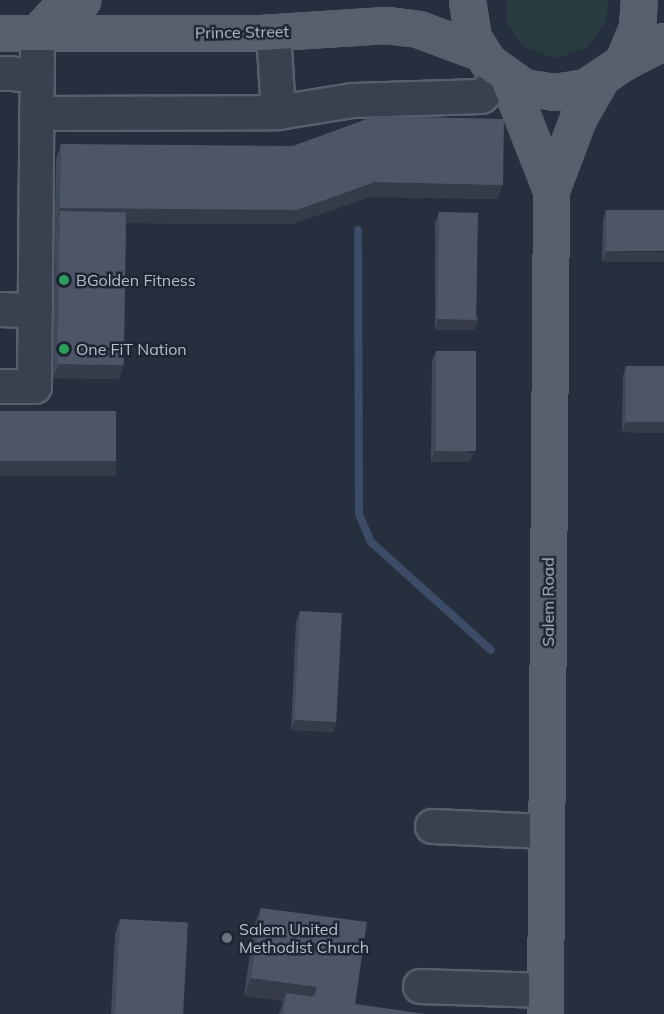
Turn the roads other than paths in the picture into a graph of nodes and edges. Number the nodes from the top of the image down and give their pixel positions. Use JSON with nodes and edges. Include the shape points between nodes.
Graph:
{"nodes":[{"id":1,"x":82,"y":0,"type":"edge"},
{"id":2,"x":467,"y":0,"type":"edge"},
{"id":3,"x":639,"y":0,"type":"edge"},
{"id":4,"x":273,"y":32,"type":"junction"},
{"id":5,"x":0,"y":33,"type":"edge"},
{"id":6,"x":37,"y":33,"type":"junction"},
{"id":7,"x":664,"y":41,"type":"edge"},
{"id":8,"x":480,"y":52,"type":"junction"},
{"id":9,"x":612,"y":70,"type":"junction"},
{"id":10,"x":0,"y":73,"type":"edge"},
{"id":11,"x":36,"y":74,"type":"junction"},
{"id":12,"x":505,"y":78,"type":"junction"},
{"id":13,"x":278,"y":112,"type":"junction"},
{"id":14,"x":36,"y":113,"type":"junction"},
{"id":15,"x":550,"y":190,"type":"junction"},
{"id":16,"x":0,"y":309,"type":"edge"},
{"id":17,"x":34,"y":310,"type":"junction"},
{"id":18,"x":0,"y":386,"type":"edge"},
{"id":19,"x":432,"y":826,"type":"dead end"},
{"id":20,"x":546,"y":831,"type":"junction"},
{"id":21,"x":420,"y":986,"type":"dead end"},
{"id":22,"x":545,"y":1002,"type":"edge"}],
"edges":[{"from":1,"to":6,"type":"main road","via":[[59,9]]},
{"from":2,"to":8,"type":"main road","via":[[468,22]]},
{"from":3,"to":9,"type":"main road","name":"Salem Road","via":[[638,27]]},
{"from":4,"to":6,"type":"main road","name":"Prince Street"},
{"from":4,"to":8,"type":"main road","name":"Prince Street","via":[[386,25],[418,29]]},
{"from":4,"to":13,"type":"lane"},
{"from":5,"to":6,"type":"main road","name":"Prince Street"},
{"from":6,"to":11,"type":"lane"},
{"from":7,"to":9,"type":"main road"},
{"from":8,"to":12,"type":"main road"},
{"from":9,"to":12,"type":"main road","via":[[586,87],[555,93],[531,89]]},
{"from":9,"to":15,"type":"main road","name":"Salem Road","via":[[578,118]]},
{"from":10,"to":11,"type":"lane"},
{"from":11,"to":14,"type":"lane"},
{"from":12,"to":13,"type":"lane","via":[[481,96],[352,100]]},
{"from":12,"to":15,"type":"main road","name":"Salem Road"},
{"from":13,"to":14,"type":"lane"},
{"from":14,"to":17,"type":"lane"},
{"from":15,"to":20,"type":"main road","name":"Salem Road"},
{"from":16,"to":17,"type":"lane"},
{"from":17,"to":18,"type":"lane","via":[[34,386]]},
{"from":19,"to":20,"type":"lane"},
{"from":20,"to":22,"type":"main road","name":"Salem Road"},
{"from":21,"to":22,"type":"lane"}]}
